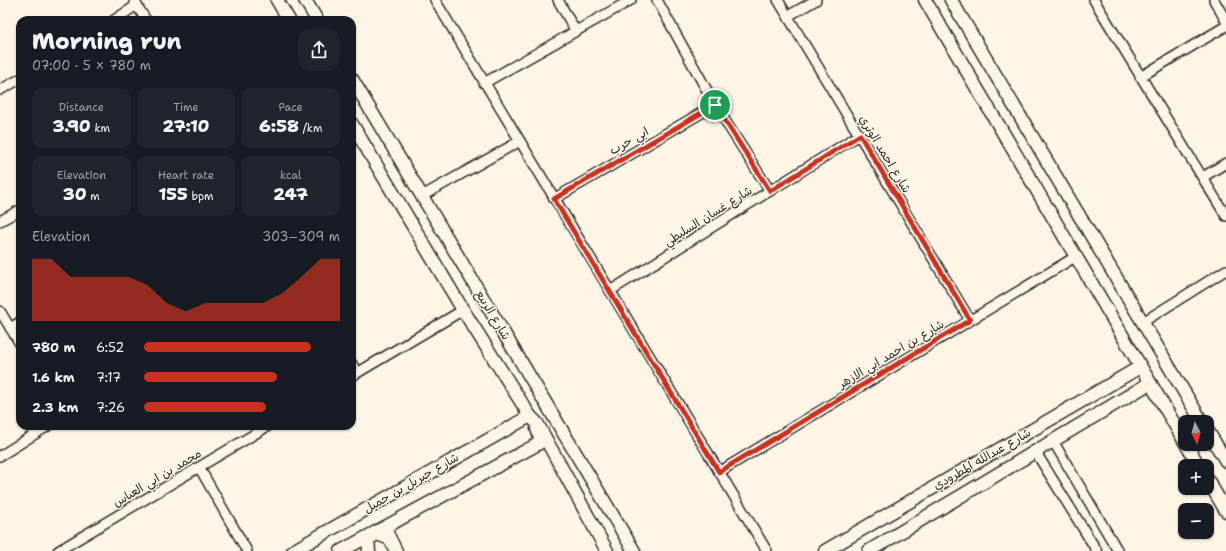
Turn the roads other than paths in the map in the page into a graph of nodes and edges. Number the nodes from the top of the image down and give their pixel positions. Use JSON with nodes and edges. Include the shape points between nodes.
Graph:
{"nodes":[{"id":1,"x":277,"y":0,"type":"edge"},
{"id":2,"x":305,"y":0,"type":"edge"},
{"id":3,"x":435,"y":0,"type":"edge"},
{"id":4,"x":558,"y":0,"type":"edge"},
{"id":5,"x":631,"y":0,"type":"edge"},
{"id":6,"x":657,"y":0,"type":"edge"},
{"id":7,"x":778,"y":0,"type":"edge"},
{"id":8,"x":816,"y":0,"type":"edge"},
{"id":9,"x":925,"y":0,"type":"edge"},
{"id":10,"x":951,"y":0,"type":"edge"},
{"id":11,"x":1094,"y":0,"type":"edge"},
{"id":12,"x":1214,"y":0,"type":"edge"},
{"id":13,"x":135,"y":3,"type":"edge"},
{"id":14,"x":119,"y":16,"type":"edge"},
{"id":15,"x":143,"y":16,"type":"edge"},
{"id":16,"x":287,"y":16,"type":"edge"},
{"id":17,"x":315,"y":16,"type":"edge"},
{"id":18,"x":788,"y":16,"type":"junction"},
{"id":19,"x":1226,"y":21,"type":"edge"},
{"id":20,"x":1226,"y":26,"type":"edge"},
{"id":21,"x":575,"y":30,"type":"junction"},
{"id":22,"x":1140,"y":77,"type":"junction"},
{"id":23,"x":16,"y":81,"type":"edge"},
{"id":24,"x":484,"y":82,"type":"junction"},
{"id":25,"x":356,"y":86,"type":"edge"},
{"id":26,"x":0,"y":90,"type":"edge"},
{"id":27,"x":715,"y":105,"type":"junction"},
{"id":28,"x":356,"y":131,"type":"edge"},
{"id":29,"x":860,"y":135,"type":"junction"},
{"id":30,"x":520,"y":141,"type":"junction"},
{"id":31,"x":1226,"y":163,"type":"edge"},
{"id":32,"x":1203,"y":177,"type":"junction"},
{"id":33,"x":770,"y":191,"type":"junction"},
{"id":34,"x":422,"y":196,"type":"junction"},
{"id":35,"x":554,"y":199,"type":"junction"},
{"id":36,"x":16,"y":212,"type":"edge"},
{"id":37,"x":1226,"y":216,"type":"edge"},
{"id":38,"x":0,"y":222,"type":"edge"},
{"id":39,"x":1075,"y":257,"type":"junction"},
{"id":40,"x":1226,"y":270,"type":"edge"},
{"id":41,"x":610,"y":291,"type":"junction"},
{"id":42,"x":463,"y":310,"type":"junction"},
{"id":43,"x":0,"y":311,"type":"edge"},
{"id":44,"x":970,"y":320,"type":"junction"},
{"id":45,"x":1142,"y":322,"type":"junction"},
{"id":46,"x":16,"y":324,"type":"edge"},
{"id":47,"x":10,"y":328,"type":"junction"},
{"id":48,"x":16,"y":338,"type":"edge"},
{"id":49,"x":1140,"y":367,"type":"junction"},
{"id":50,"x":356,"y":373,"type":"edge"},
{"id":51,"x":1150,"y":383,"type":"junction"},
{"id":52,"x":1198,"y":415,"type":"edge"},
{"id":53,"x":526,"y":418,"type":"junction"},
{"id":54,"x":42,"y":430,"type":"edge"},
{"id":55,"x":261,"y":430,"type":"edge"},
{"id":56,"x":1178,"y":430,"type":"edge"},
{"id":57,"x":1053,"y":441,"type":"junction"},
{"id":58,"x":1214,"y":442,"type":"edge"},
{"id":59,"x":1035,"y":451,"type":"junction"},
{"id":60,"x":0,"y":456,"type":"edge"},
{"id":61,"x":1226,"y":462,"type":"edge"},
{"id":62,"x":199,"y":467,"type":"junction"},
{"id":63,"x":719,"y":472,"type":"junction"},
{"id":64,"x":1214,"y":491,"type":"edge"},
{"id":65,"x":1226,"y":511,"type":"edge"},
{"id":66,"x":386,"y":533,"type":"junction"},
{"id":67,"x":362,"y":539,"type":"junction"},
{"id":68,"x":58,"y":551,"type":"edge"},
{"id":69,"x":246,"y":551,"type":"edge"},
{"id":70,"x":293,"y":551,"type":"edge"},
{"id":71,"x":341,"y":551,"type":"edge"},
{"id":72,"x":369,"y":551,"type":"edge"},
{"id":73,"x":396,"y":551,"type":"edge"},
{"id":74,"x":607,"y":551,"type":"edge"},
{"id":75,"x":634,"y":551,"type":"edge"},
{"id":76,"x":767,"y":551,"type":"edge"},
{"id":77,"x":825,"y":551,"type":"edge"},
{"id":78,"x":869,"y":551,"type":"edge"},
{"id":79,"x":1097,"y":551,"type":"edge"},
{"id":80,"x":1118,"y":551,"type":"edge"}],
"edges":[{"from":1,"to":16,"type":"street"},
{"from":2,"to":17,"type":"street"},
{"from":3,"to":24,"type":"street"},
{"from":4,"to":21,"type":"street"},
{"from":5,"to":21,"type":"street"},
{"from":6,"to":27,"type":"street"},
{"from":7,"to":18,"type":"street","name":"شارع احمد الوتري"},
{"from":8,"to":18,"type":"street"},
{"from":9,"to":39,"type":"street"},
{"from":10,"to":45,"type":"street"},
{"from":11,"to":22,"type":"street"},
{"from":12,"to":19,"type":"street"},
{"from":13,"to":14,"type":"street"},
{"from":13,"to":15,"type":"street"},
{"from":18,"to":29,"type":"street","name":"شارع احمد الوتري"},
{"from":20,"to":22,"type":"street"},
{"from":21,"to":24,"type":"street"},
{"from":22,"to":32,"type":"street"},
{"from":23,"to":26,"type":"street"},
{"from":24,"to":30,"type":"street"},
{"from":25,"to":34,"type":"street","name":"شارع الربيع"},
{"from":27,"to":33,"type":"street"},
{"from":27,"to":35,"type":"street","name":"ابي حرب"},
{"from":28,"to":42,"type":"street","name":"شارع الربيع"},
{"from":29,"to":33,"type":"street","name":"شارع غسان السليطي"},
{"from":29,"to":44,"type":"street","name":"شارع احمد الوتري"},
{"from":30,"to":34,"type":"street"},
{"from":30,"to":35,"type":"street"},
{"from":31,"to":32,"type":"street"},
{"from":32,"to":37,"type":"street"},
{"from":33,"to":41,"type":"street","name":"شارع غسان السليطي"},
{"from":34,"to":75,"type":"street","name":"شارع الربيع"},
{"from":35,"to":41,"type":"street"},
{"from":36,"to":38,"type":"street"},
{"from":39,"to":44,"type":"street","name":"شارع بن احمد ابي الازهر"},
{"from":39,"to":49,"type":"street"},
{"from":40,"to":45,"type":"street"},
{"from":41,"to":63,"type":"street"},
{"from":42,"to":50,"type":"street"},
{"from":42,"to":53,"type":"street","name":"شارع الربيع"},
{"from":43,"to":47,"type":"street"},
{"from":44,"to":63,"type":"street","name":"شارع بن احمد ابي الازهر"},
{"from":45,"to":52,"type":"street"},
{"from":46,"to":47,"type":"street"},
{"from":47,"to":48,"type":"street"},
{"from":49,"to":51,"type":"street"},
{"from":49,"to":77,"type":"street","name":"شارع عبدالله المطرودي"},
{"from":51,"to":56,"type":"street"},
{"from":51,"to":57,"type":"street","name":"شارع عبدالله المطرودي"},
{"from":53,"to":66,"type":"street","name":"شارع جبريل بن جميل","via":[[538,430],[538,444]]},
{"from":53,"to":70,"type":"street","name":"شارع جبريل بن جميل"},
{"from":53,"to":74,"type":"street","name":"شارع الربيع","via":[[537,423]]},
{"from":54,"to":60,"type":"street"},
{"from":55,"to":62,"type":"street","name":"محمد بن ابي العباس"},
{"from":57,"to":59,"type":"street","name":"شارع عبدالله المطرودي"},
{"from":57,"to":80,"type":"street"},
{"from":58,"to":61,"type":"street"},
{"from":59,"to":78,"type":"street","name":"شارع عبدالله المطرودي"},
{"from":59,"to":79,"type":"street"},
{"from":62,"to":68,"type":"street","name":"محمد بن ابي العباس"},
{"from":62,"to":69,"type":"street"},
{"from":63,"to":76,"type":"street"},
{"from":64,"to":65,"type":"street"},
{"from":66,"to":67,"type":"street","name":"شارع جبريل بن جميل"},
{"from":66,"to":72,"type":"street","via":[[368,539]]},
{"from":66,"to":73,"type":"street"},
{"from":67,"to":71,"type":"street","name":"شارع جبريل بن جميل"},
{"from":67,"to":72,"type":"street"}]}
